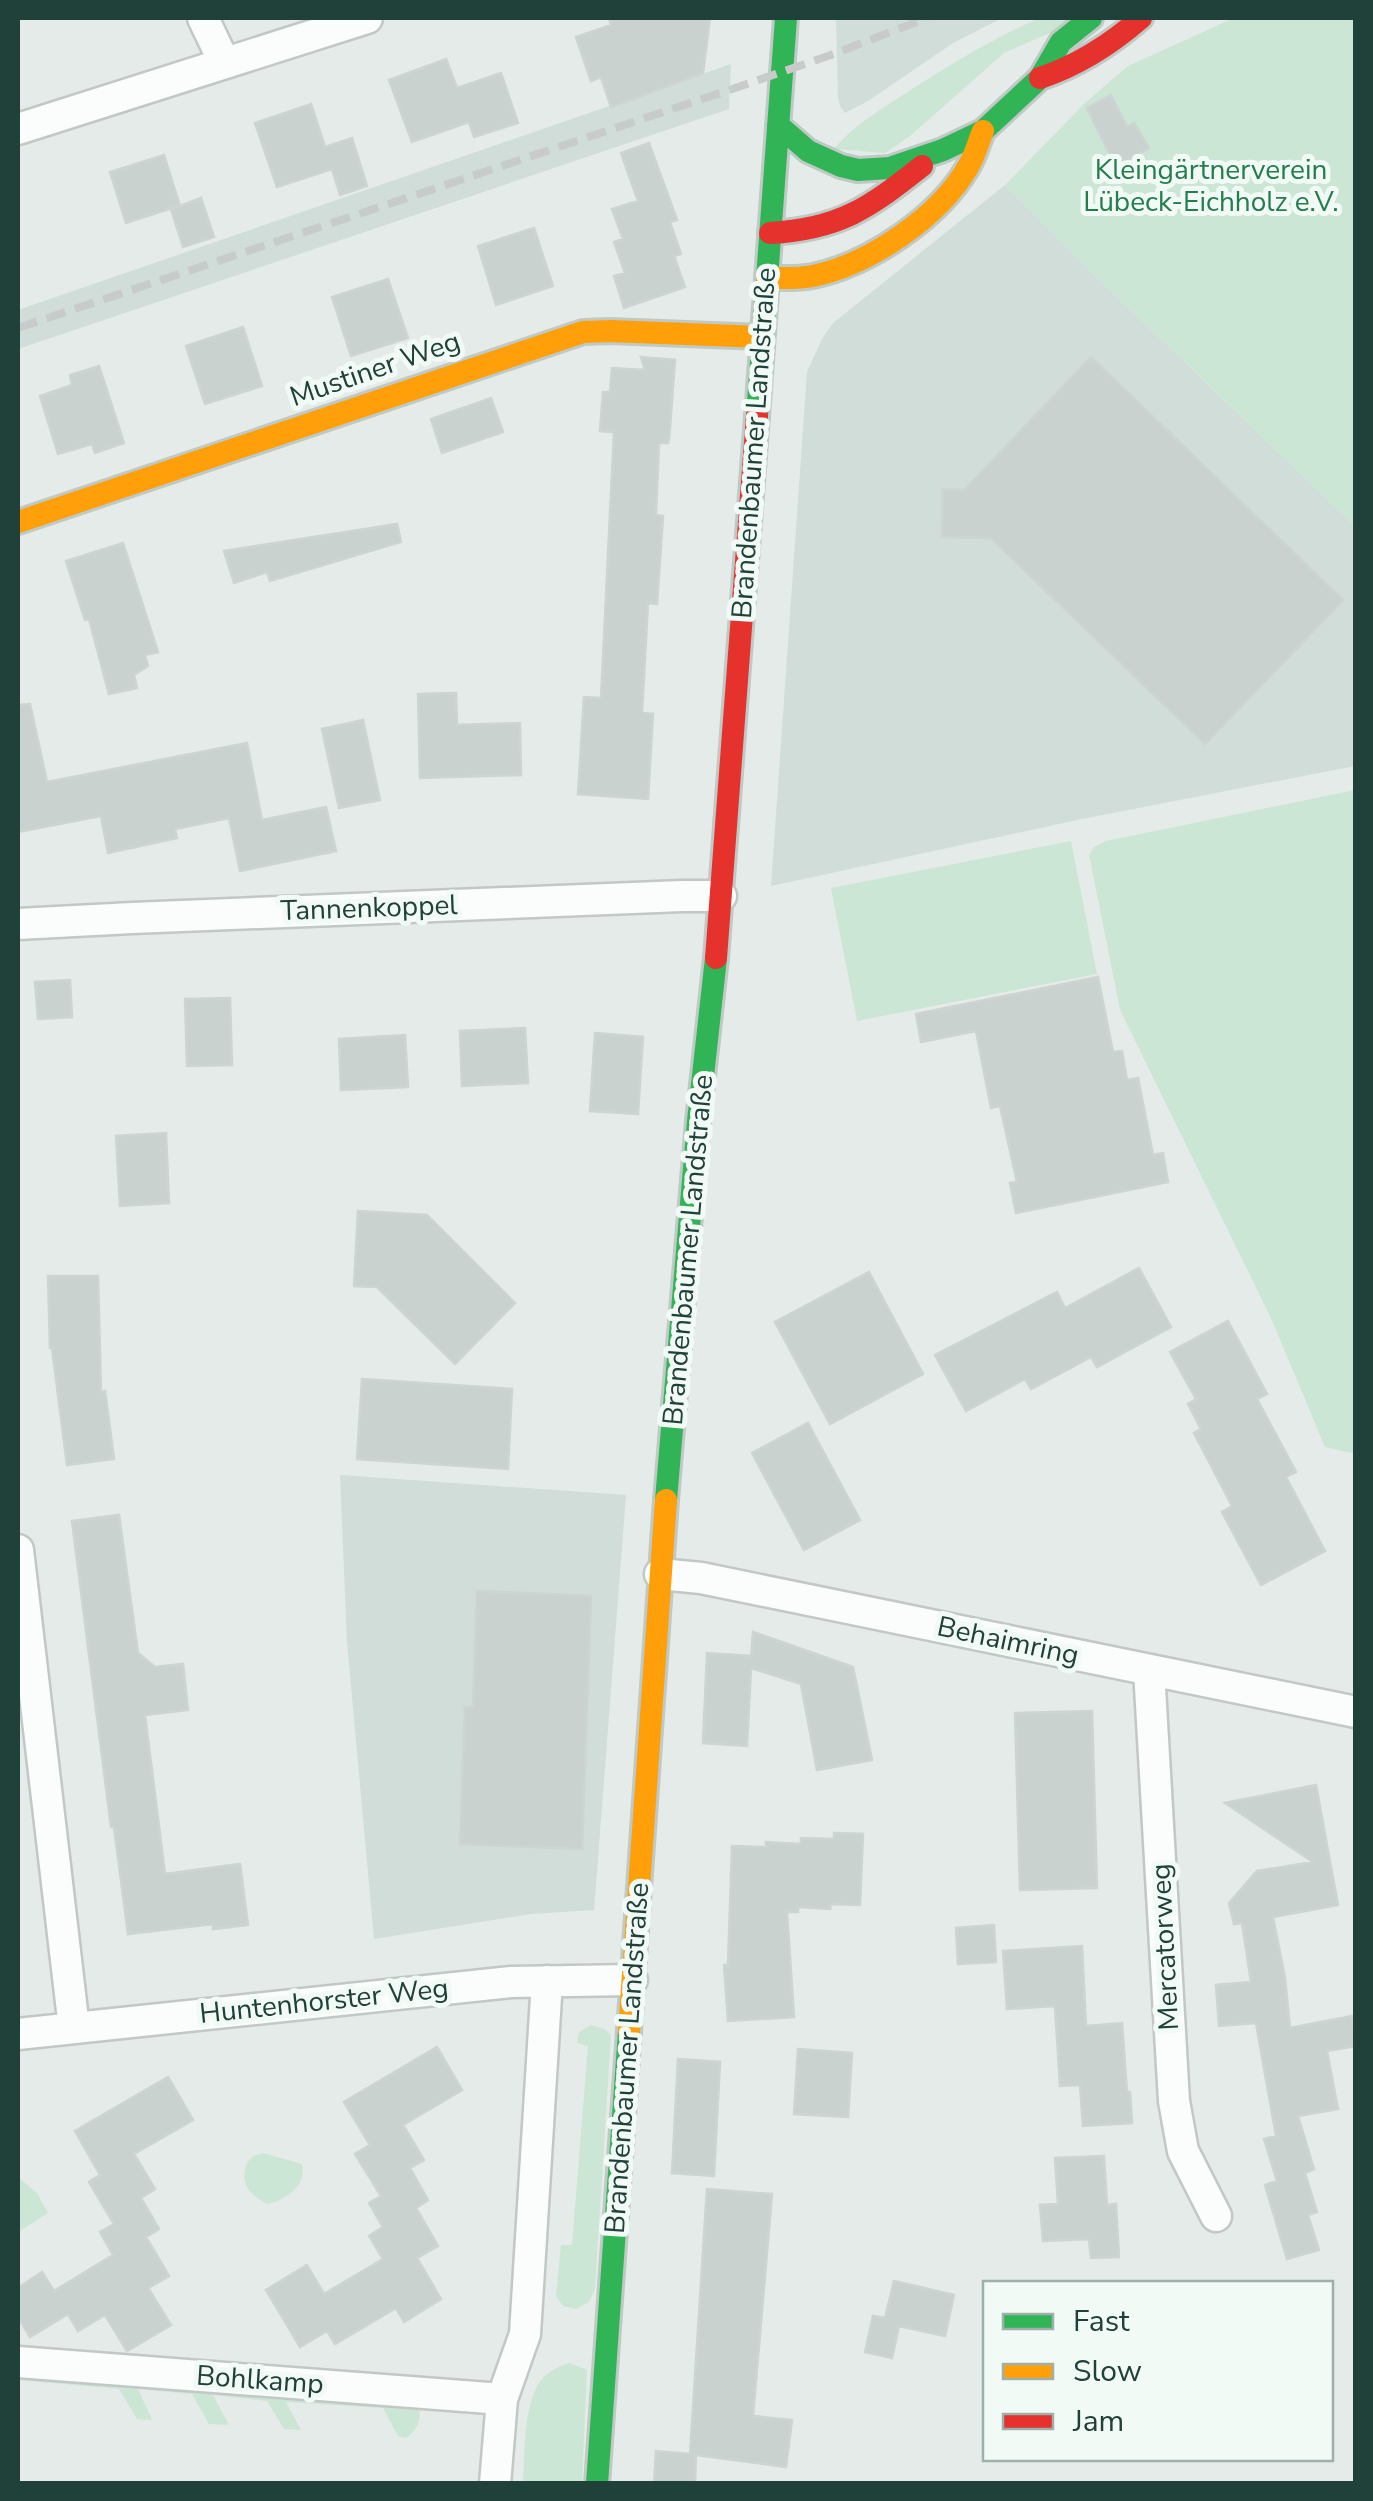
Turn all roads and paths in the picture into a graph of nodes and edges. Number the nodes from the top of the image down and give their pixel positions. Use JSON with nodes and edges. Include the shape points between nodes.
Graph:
{"nodes":[{"id":1,"x":203,"y":18,"type":"edge"},
{"id":2,"x":367,"y":18,"type":"edge"},
{"id":3,"x":786,"y":18,"type":"edge"},
{"id":4,"x":1091,"y":18,"type":"edge"},
{"id":5,"x":1141,"y":18,"type":"edge"},
{"id":6,"x":224,"y":62,"type":"junction"},
{"id":7,"x":1040,"y":78,"type":"junction"},
{"id":8,"x":778,"y":124,"type":"junction"},
{"id":9,"x":18,"y":129,"type":"edge"},
{"id":10,"x":983,"y":131,"type":"junction"},
{"id":11,"x":944,"y":150,"type":"junction"},
{"id":12,"x":770,"y":232,"type":"junction"},
{"id":13,"x":767,"y":278,"type":"junction"},
{"id":14,"x":762,"y":337,"type":"junction"},
{"id":15,"x":18,"y":522,"type":"edge"},
{"id":16,"x":721,"y":896,"type":"junction"},
{"id":17,"x":18,"y":924,"type":"edge"},
{"id":18,"x":18,"y":1550,"type":"edge"},
{"id":19,"x":660,"y":1574,"type":"junction"},
{"id":20,"x":1149,"y":1670,"type":"junction"},
{"id":21,"x":1356,"y":1712,"type":"edge"},
{"id":22,"x":632,"y":1980,"type":"junction"},
{"id":23,"x":547,"y":1981,"type":"junction"},
{"id":24,"x":74,"y":2028,"type":"junction"},
{"id":25,"x":18,"y":2034,"type":"edge"},
{"id":26,"x":1216,"y":2216,"type":"dead end"},
{"id":27,"x":18,"y":2362,"type":"edge"},
{"id":28,"x":502,"y":2399,"type":"junction"},
{"id":29,"x":495,"y":2484,"type":"edge"},
{"id":30,"x":597,"y":2484,"type":"edge"}],
"edges":[{"from":1,"to":6,"type":"street"},
{"from":2,"to":6,"type":"street"},
{"from":3,"to":8,"type":"main road","name":"Brandenbaumer Landstraße"},
{"from":4,"to":7,"type":"main road","via":[[1061,42]]},
{"from":5,"to":7,"type":"main road","via":[[1092,57]]},
{"from":6,"to":9,"type":"street"},
{"from":7,"to":10,"type":"main road"},
{"from":8,"to":11,"type":"main road","via":[[808,151],[858,170],[890,168]]},
{"from":8,"to":12,"type":"main road","name":"Brandenbaumer Landstraße"},
{"from":10,"to":11,"type":"main road"},
{"from":10,"to":13,"type":"main road","via":[[951,190],[884,245],[818,275]]},
{"from":11,"to":12,"type":"main road","via":[[841,221]]},
{"from":12,"to":13,"type":"main road","name":"Brandenbaumer Landstraße"},
{"from":13,"to":14,"type":"main road","name":"Brandenbaumer Landstraße"},
{"from":14,"to":15,"type":"main road","name":"Mustiner Weg","via":[[583,332]]},
{"from":14,"to":16,"type":"main road","name":"Brandenbaumer Landstraße"},
{"from":16,"to":17,"type":"street","name":"Tannenkoppel"},
{"from":16,"to":19,"type":"main road","name":"Brandenbaumer Landstraße"},
{"from":18,"to":24,"type":"street"},
{"from":19,"to":20,"type":"street","name":"Behaimring"},
{"from":19,"to":22,"type":"main road","name":"Brandenbaumer Landstraße"},
{"from":20,"to":21,"type":"street","name":"Behaimring"},
{"from":20,"to":26,"type":"street","name":"Mercatorweg","via":[[1174,2101],[1183,2151]]},
{"from":22,"to":23,"type":"street","name":"Huntenhorster Weg"},
{"from":22,"to":30,"type":"main road","name":"Brandenbaumer Landstraße"},
{"from":23,"to":24,"type":"street","name":"Huntenhorster Weg"},
{"from":23,"to":28,"type":"street","via":[[525,2334]]},
{"from":24,"to":25,"type":"street","name":"Huntenhorster Weg"},
{"from":27,"to":28,"type":"street","name":"Bohlkamp"},
{"from":28,"to":29,"type":"street"}]}
